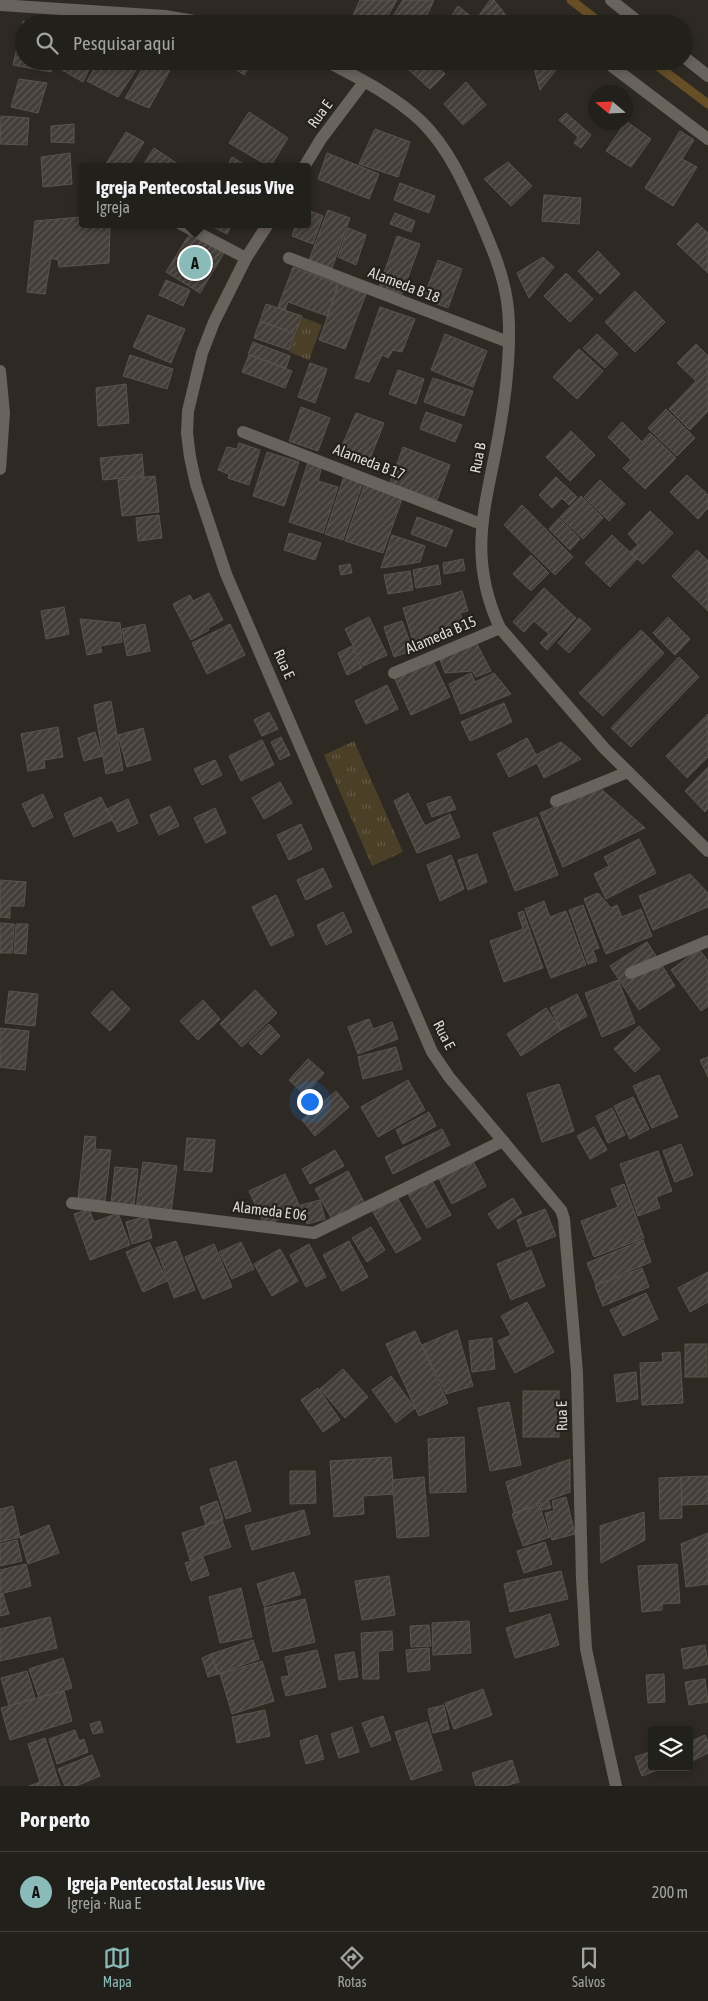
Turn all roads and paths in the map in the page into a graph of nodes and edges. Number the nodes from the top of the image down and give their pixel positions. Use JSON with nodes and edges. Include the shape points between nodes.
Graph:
{"nodes":[{"id":1,"x":611,"y":0,"type":"edge"},
{"id":2,"x":0,"y":4,"type":"edge"},
{"id":3,"x":151,"y":15,"type":"edge"},
{"id":4,"x":630,"y":15,"type":"edge"},
{"id":5,"x":693,"y":64,"type":"edge"},
{"id":6,"x":342,"y":70,"type":"edge"},
{"id":7,"x":617,"y":70,"type":"edge"},
{"id":8,"x":708,"y":76,"type":"edge"},
{"id":9,"x":364,"y":82,"type":"junction"},
{"id":10,"x":708,"y":138,"type":"edge"},
{"id":11,"x":307,"y":163,"type":"edge"},
{"id":12,"x":189,"y":228,"type":"edge"},
{"id":13,"x":265,"y":228,"type":"edge"},
{"id":14,"x":246,"y":258,"type":"junction"},
{"id":15,"x":289,"y":258,"type":"dead end"},
{"id":16,"x":508,"y":342,"type":"junction"},
{"id":17,"x":0,"y":371,"type":"edge"},
{"id":18,"x":243,"y":432,"type":"dead end"},
{"id":19,"x":0,"y":469,"type":"edge"},
{"id":20,"x":482,"y":524,"type":"junction"},
{"id":21,"x":500,"y":628,"type":"junction"},
{"id":22,"x":394,"y":673,"type":"dead end"},
{"id":23,"x":628,"y":772,"type":"junction"},
{"id":24,"x":556,"y":801,"type":"dead end"},
{"id":25,"x":708,"y":851,"type":"edge"},
{"id":26,"x":708,"y":942,"type":"edge"},
{"id":27,"x":631,"y":973,"type":"dead end"},
{"id":28,"x":503,"y":1141,"type":"junction"},
{"id":29,"x":72,"y":1203,"type":"dead end"},
{"id":30,"x":616,"y":1786,"type":"edge"}],
"edges":[{"from":1,"to":4,"type":"street"},
{"from":2,"to":3,"type":"street"},
{"from":5,"to":8,"type":"street"},
{"from":6,"to":9,"type":"street","name":"Rua B"},
{"from":7,"to":10,"type":"street"},
{"from":9,"to":11,"type":"street","name":"Rua E"},
{"from":9,"to":16,"type":"street","name":"Rua B","via":[[398,102],[421,121],[437,139],[463,181],[504,281],[508,303]]},
{"from":12,"to":14,"type":"street"},
{"from":13,"to":14,"type":"street","name":"Rua E"},
{"from":14,"to":28,"type":"street","name":"Rua E","via":[[214,322],[194,382],[187,433],[196,484],[226,574],[432,1052]]},
{"from":15,"to":16,"type":"street","name":"Alameda B 18"},
{"from":16,"to":20,"type":"street","name":"Rua B","via":[[502,421]]},
{"from":17,"to":19,"type":"street","via":[[4,413]]},
{"from":18,"to":20,"type":"street","name":"Alameda B 17"},
{"from":20,"to":21,"type":"street","name":"Rua B","via":[[485,586]]},
{"from":21,"to":22,"type":"street","name":"Alameda B 15"},
{"from":21,"to":23,"type":"street","name":"Rua B"},
{"from":23,"to":24,"type":"street"},
{"from":23,"to":25,"type":"street","name":"Rua B"},
{"from":26,"to":27,"type":"street"},
{"from":28,"to":29,"type":"street","name":"Alameda E 06","via":[[314,1233]]},
{"from":28,"to":30,"type":"street","name":"Rua E","via":[[556,1203],[564,1219],[577,1372],[586,1649]]}]}
